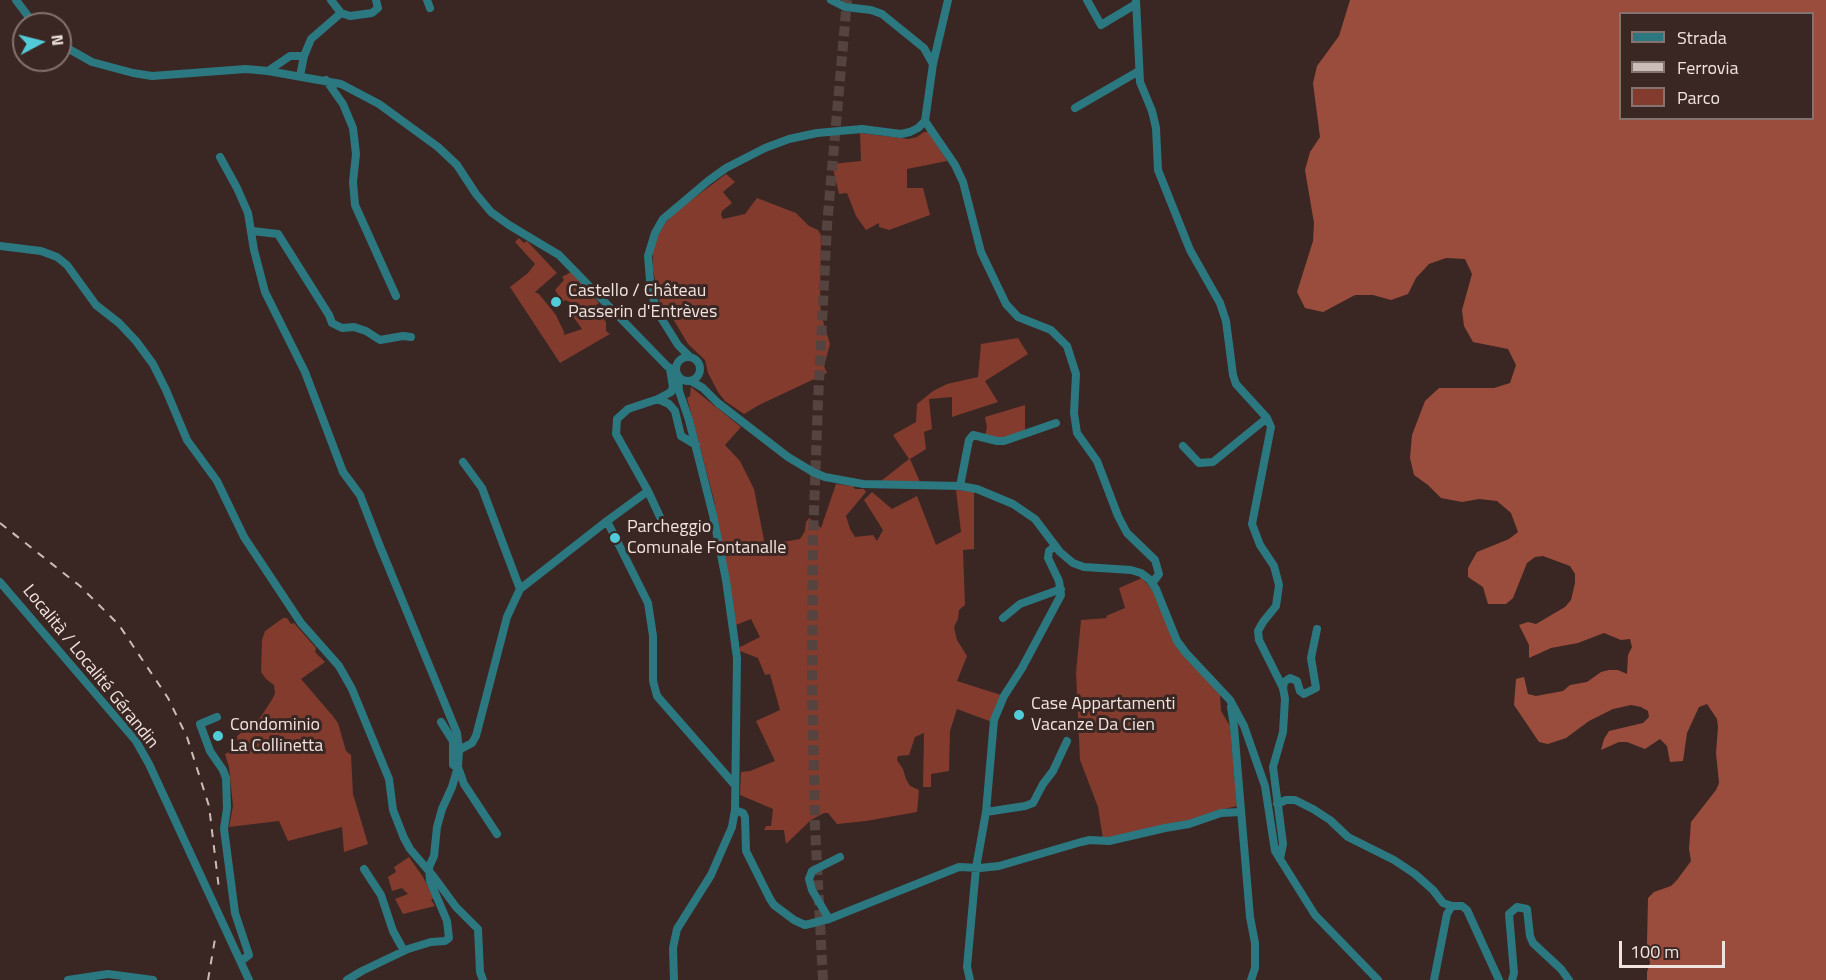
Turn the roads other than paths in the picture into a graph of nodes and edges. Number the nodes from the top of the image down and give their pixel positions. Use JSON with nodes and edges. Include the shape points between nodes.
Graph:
{"nodes":[{"id":1,"x":331,"y":0,"type":"edge"},
{"id":2,"x":376,"y":0,"type":"edge"},
{"id":3,"x":831,"y":0,"type":"edge"},
{"id":4,"x":948,"y":0,"type":"edge"},
{"id":5,"x":1087,"y":0,"type":"edge"},
{"id":6,"x":1136,"y":2,"type":"edge"},
{"id":7,"x":341,"y":12,"type":"junction"},
{"id":8,"x":72,"y":51,"type":"edge"},
{"id":9,"x":304,"y":56,"type":"junction"},
{"id":10,"x":933,"y":64,"type":"junction"},
{"id":11,"x":268,"y":70,"type":"junction"},
{"id":12,"x":1139,"y":71,"type":"junction"},
{"id":13,"x":300,"y":76,"type":"junction"},
{"id":14,"x":326,"y":80,"type":"junction"},
{"id":15,"x":1075,"y":108,"type":"dead end"},
{"id":16,"x":925,"y":121,"type":"junction"},
{"id":17,"x":220,"y":157,"type":"dead end"},
{"id":18,"x":252,"y":231,"type":"junction"},
{"id":19,"x":0,"y":246,"type":"edge"},
{"id":20,"x":396,"y":296,"type":"dead end"},
{"id":21,"x":411,"y":337,"type":"dead end"},
{"id":22,"x":678,"y":345,"type":"junction"},
{"id":23,"x":660,"y":357,"type":"junction"},
{"id":24,"x":690,"y":357,"type":"junction"},
{"id":25,"x":679,"y":360,"type":"junction"},
{"id":26,"x":700,"y":370,"type":"junction"},
{"id":27,"x":675,"y":372,"type":"junction"},
{"id":28,"x":689,"y":381,"type":"junction"},
{"id":29,"x":709,"y":393,"type":"junction"},
{"id":30,"x":658,"y":399,"type":"junction"},
{"id":31,"x":682,"y":399,"type":"junction"},
{"id":32,"x":1267,"y":418,"type":"junction"},
{"id":33,"x":1056,"y":423,"type":"dead end"},
{"id":34,"x":696,"y":445,"type":"junction"},
{"id":35,"x":1184,"y":446,"type":"dead end"},
{"id":36,"x":463,"y":462,"type":"dead end"},
{"id":37,"x":960,"y":486,"type":"junction"},
{"id":38,"x":648,"y":491,"type":"junction"},
{"id":39,"x":660,"y":517,"type":"dead end"},
{"id":40,"x":608,"y":521,"type":"junction"},
{"id":41,"x":1055,"y":546,"type":"junction"},
{"id":42,"x":0,"y":582,"type":"edge"},
{"id":43,"x":1153,"y":582,"type":"junction"},
{"id":44,"x":520,"y":589,"type":"junction"},
{"id":45,"x":1061,"y":589,"type":"junction"},
{"id":46,"x":1003,"y":618,"type":"dead end"},
{"id":47,"x":1317,"y":629,"type":"dead end"},
{"id":48,"x":1283,"y":688,"type":"junction"},
{"id":49,"x":1230,"y":700,"type":"junction"},
{"id":50,"x":217,"y":717,"type":"dead end"},
{"id":51,"x":441,"y":722,"type":"dead end"},
{"id":52,"x":1067,"y":741,"type":"dead end"},
{"id":53,"x":459,"y":750,"type":"junction"},
{"id":54,"x":458,"y":767,"type":"junction"},
{"id":55,"x":734,"y":784,"type":"junction"},
{"id":56,"x":1277,"y":804,"type":"junction"},
{"id":57,"x":735,"y":810,"type":"junction"},
{"id":58,"x":986,"y":812,"type":"junction"},
{"id":59,"x":1241,"y":812,"type":"junction"},
{"id":60,"x":497,"y":834,"type":"dead end"},
{"id":61,"x":840,"y":858,"type":"dead end"},
{"id":62,"x":1280,"y":859,"type":"junction"},
{"id":63,"x":976,"y":868,"type":"junction"},
{"id":64,"x":364,"y":869,"type":"dead end"},
{"id":65,"x":429,"y":873,"type":"junction"},
{"id":66,"x":1452,"y":906,"type":"junction"},
{"id":67,"x":829,"y":919,"type":"junction"},
{"id":68,"x":404,"y":951,"type":"junction"},
{"id":69,"x":241,"y":962,"type":"junction"},
{"id":70,"x":68,"y":980,"type":"edge"},
{"id":71,"x":153,"y":980,"type":"edge"},
{"id":72,"x":249,"y":980,"type":"edge"},
{"id":73,"x":348,"y":980,"type":"edge"},
{"id":74,"x":483,"y":980,"type":"edge"},
{"id":75,"x":674,"y":980,"type":"edge"},
{"id":76,"x":970,"y":980,"type":"edge"},
{"id":77,"x":1251,"y":980,"type":"edge"},
{"id":78,"x":1378,"y":980,"type":"edge"},
{"id":79,"x":1434,"y":980,"type":"edge"},
{"id":80,"x":1499,"y":980,"type":"edge"},
{"id":81,"x":1512,"y":980,"type":"edge"},
{"id":82,"x":1569,"y":980,"type":"edge"}],
"edges":[{"from":1,"to":7,"type":"street"},
{"from":2,"to":7,"type":"street","via":[[378,8],[372,13],[350,16]]},
{"from":3,"to":10,"type":"street","via":[[882,14],[924,48]]},
{"from":4,"to":10,"type":"street"},
{"from":5,"to":6,"type":"street","via":[[1101,25]]},
{"from":6,"to":12,"type":"street"},
{"from":7,"to":9,"type":"street","via":[[311,39]]},
{"from":8,"to":11,"type":"street","via":[[113,70],[142,75]]},
{"from":9,"to":11,"type":"street","via":[[290,56]]},
{"from":9,"to":13,"type":"street"},
{"from":10,"to":16,"type":"street"},
{"from":11,"to":13,"type":"street"},
{"from":12,"to":15,"type":"street"},
{"from":12,"to":32,"type":"street","via":[[1156,128],[1158,170],[1190,250],[1220,303],[1236,384]]},
{"from":13,"to":14,"type":"street"},
{"from":14,"to":20,"type":"street","via":[[343,104],[353,128],[355,204]]},
{"from":14,"to":23,"type":"street","via":[[379,104],[438,147],[457,165],[491,212],[560,255]]},
{"from":16,"to":22,"type":"street","via":[[901,134],[862,129],[789,139],[726,168],[672,210],[655,233],[648,256],[658,313]]},
{"from":16,"to":43,"type":"street","via":[[963,182],[981,252],[1006,304],[1017,317],[1051,330],[1067,346],[1076,374],[1077,433],[1097,461],[1127,533],[1155,560],[1159,574]]},
{"from":17,"to":18,"type":"street","via":[[248,213]]},
{"from":18,"to":21,"type":"street","via":[[278,234],[332,323],[366,331],[380,340]]},
{"from":18,"to":53,"type":"street","via":[[266,292],[305,372],[344,472],[360,495],[457,733]]},
{"from":19,"to":65,"type":"street","via":[[57,257],[96,305],[136,340],[153,364],[187,440],[217,481],[244,537],[301,623],[339,666],[352,689],[389,779],[393,810],[404,838]]},
{"from":22,"to":24,"type":"street"},
{"from":22,"to":25,"type":"street"},
{"from":23,"to":25,"type":"street"},
{"from":23,"to":27,"type":"street"},
{"from":24,"to":25,"type":"street"},
{"from":24,"to":26,"type":"street","via":[[698,361]]},
{"from":25,"to":27,"type":"street"},
{"from":26,"to":28,"type":"street","via":[[697,378]]},
{"from":26,"to":29,"type":"street"},
{"from":27,"to":28,"type":"street"},
{"from":27,"to":30,"type":"street","via":[[671,392]]},
{"from":27,"to":31,"type":"street"},
{"from":28,"to":29,"type":"street"},
{"from":28,"to":31,"type":"street"},
{"from":29,"to":37,"type":"street","via":[[788,457],[825,477],[874,484]]},
{"from":30,"to":34,"type":"street","via":[[675,411],[681,436]]},
{"from":30,"to":38,"type":"street","via":[[628,409],[617,419],[616,435]]},
{"from":31,"to":34,"type":"street"},
{"from":32,"to":35,"type":"street","via":[[1212,462],[1199,463]]},
{"from":32,"to":48,"type":"street","via":[[1271,431],[1252,524],[1274,566],[1279,594],[1276,606],[1258,631]]},
{"from":33,"to":37,"type":"street","via":[[1004,441],[973,435]]},
{"from":34,"to":55,"type":"street","via":[[726,580],[737,658]]},
{"from":36,"to":44,"type":"street","via":[[482,488]]},
{"from":37,"to":41,"type":"street","via":[[1013,504],[1035,519]]},
{"from":38,"to":39,"type":"street"},
{"from":38,"to":40,"type":"street"},
{"from":40,"to":44,"type":"street"},
{"from":40,"to":55,"type":"street","via":[[648,603],[657,696]]},
{"from":41,"to":43,"type":"street","via":[[1065,558],[1084,567],[1131,570]]},
{"from":41,"to":45,"type":"street","via":[[1048,558]]},
{"from":42,"to":69,"type":"street","name":"Località / Localité Gérandin","via":[[136,741]]},
{"from":43,"to":49,"type":"street","via":[[1177,641]]},
{"from":44,"to":53,"type":"street","via":[[507,617],[476,736]]},
{"from":45,"to":46,"type":"street","via":[[1020,604]]},
{"from":45,"to":58,"type":"street","via":[[1051,616],[999,707],[992,736]]},
{"from":47,"to":48,"type":"street","via":[[1311,658],[1316,688],[1304,694],[1297,681],[1290,678]]},
{"from":48,"to":56,"type":"street","via":[[1283,732],[1273,767]]},
{"from":49,"to":59,"type":"street"},
{"from":49,"to":62,"type":"street","via":[[1244,726],[1265,786],[1275,851]]},
{"from":50,"to":69,"type":"street","via":[[200,724],[226,778],[224,829],[235,913],[249,955]]},
{"from":51,"to":54,"type":"street","via":[[453,741],[453,765]]},
{"from":52,"to":58,"type":"street","via":[[1033,803]]},
{"from":53,"to":54,"type":"street"},
{"from":54,"to":60,"type":"street","via":[[464,784]]},
{"from":54,"to":65,"type":"street","via":[[437,827]]},
{"from":55,"to":57,"type":"street"},
{"from":56,"to":62,"type":"street","via":[[1284,844]]},
{"from":56,"to":66,"type":"street","via":[[1295,800],[1313,809],[1348,837],[1415,874],[1443,903]]},
{"from":57,"to":67,"type":"street","via":[[743,813],[746,851],[774,905],[800,924],[812,925]]},
{"from":57,"to":75,"type":"street","via":[[732,827],[711,875],[677,929]]},
{"from":58,"to":63,"type":"street"},
{"from":59,"to":63,"type":"street","via":[[1221,813],[1109,841],[1081,842],[999,866]]},
{"from":59,"to":77,"type":"street","via":[[1255,944]]},
{"from":61,"to":67,"type":"street","via":[[812,871],[809,879]]},
{"from":62,"to":78,"type":"street","via":[[1315,915]]},
{"from":63,"to":67,"type":"street","via":[[959,867]]},
{"from":63,"to":76,"type":"street","via":[[967,967]]},
{"from":64,"to":68,"type":"street","via":[[381,895]]},
{"from":65,"to":68,"type":"street","via":[[449,938]]},
{"from":65,"to":74,"type":"street","via":[[476,925]]},
{"from":66,"to":79,"type":"street"},
{"from":66,"to":80,"type":"street","via":[[1467,910]]},
{"from":68,"to":73,"type":"street"},
{"from":69,"to":72,"type":"street","name":"Località / Localité Gérandin"},
{"from":70,"to":71,"type":"street","via":[[108,974]]},
{"from":81,"to":82,"type":"street","via":[[1509,914],[1524,907],[1533,944]]}]}
